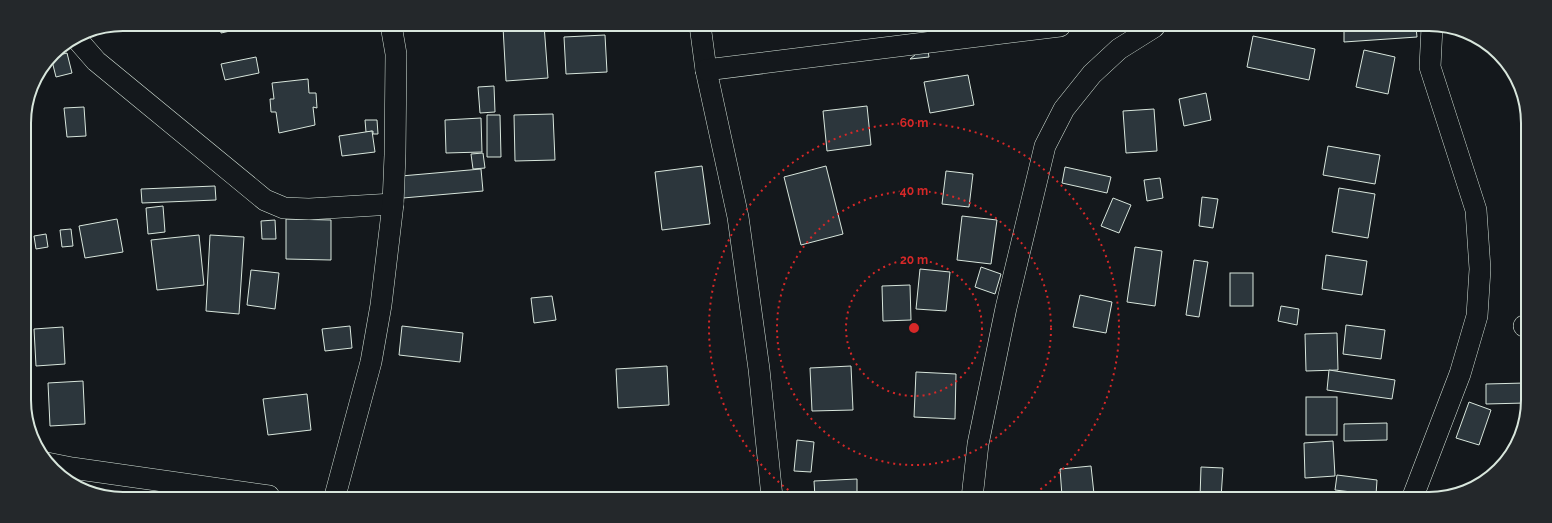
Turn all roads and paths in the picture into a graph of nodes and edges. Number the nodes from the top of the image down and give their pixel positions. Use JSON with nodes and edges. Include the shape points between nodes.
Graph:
{"nodes":[{"id":1,"x":392,"y":31,"type":"edge"},
{"id":2,"x":401,"y":31,"type":"edge"},
{"id":3,"x":701,"y":31,"type":"edge"},
{"id":4,"x":1020,"y":31,"type":"edge"},
{"id":5,"x":1148,"y":31,"type":"edge"},
{"id":6,"x":1432,"y":31,"type":"edge"},
{"id":7,"x":79,"y":42,"type":"edge"},
{"id":8,"x":396,"y":54,"type":"junction"},
{"id":9,"x":706,"y":70,"type":"junction"},
{"id":10,"x":393,"y":204,"type":"junction"},
{"id":11,"x":58,"y":465,"type":"edge"},
{"id":12,"x":241,"y":492,"type":"edge"},
{"id":13,"x":336,"y":492,"type":"edge"},
{"id":14,"x":771,"y":492,"type":"edge"},
{"id":15,"x":973,"y":492,"type":"edge"},
{"id":16,"x":1415,"y":492,"type":"edge"}],
"edges":[{"from":1,"to":8,"type":"street"},
{"from":2,"to":8,"type":"street"},
{"from":3,"to":9,"type":"street"},
{"from":4,"to":9,"type":"street"},
{"from":5,"to":15,"type":"street","via":[[1120,49],[1092,74],[1064,109],[1045,146],[1004,315],[978,444]]},
{"from":6,"to":16,"type":"street","via":[[1430,68],[1476,210],[1480,269],[1477,316],[1462,367]]},
{"from":7,"to":10,"type":"street","via":[[96,61],[265,200],[284,208],[309,209]]},
{"from":8,"to":10,"type":"street"},
{"from":9,"to":14,"type":"street","via":[[738,217],[759,369]]},
{"from":10,"to":13,"type":"street","via":[[381,305],[371,362]]},
{"from":11,"to":12,"type":"street"}]}
